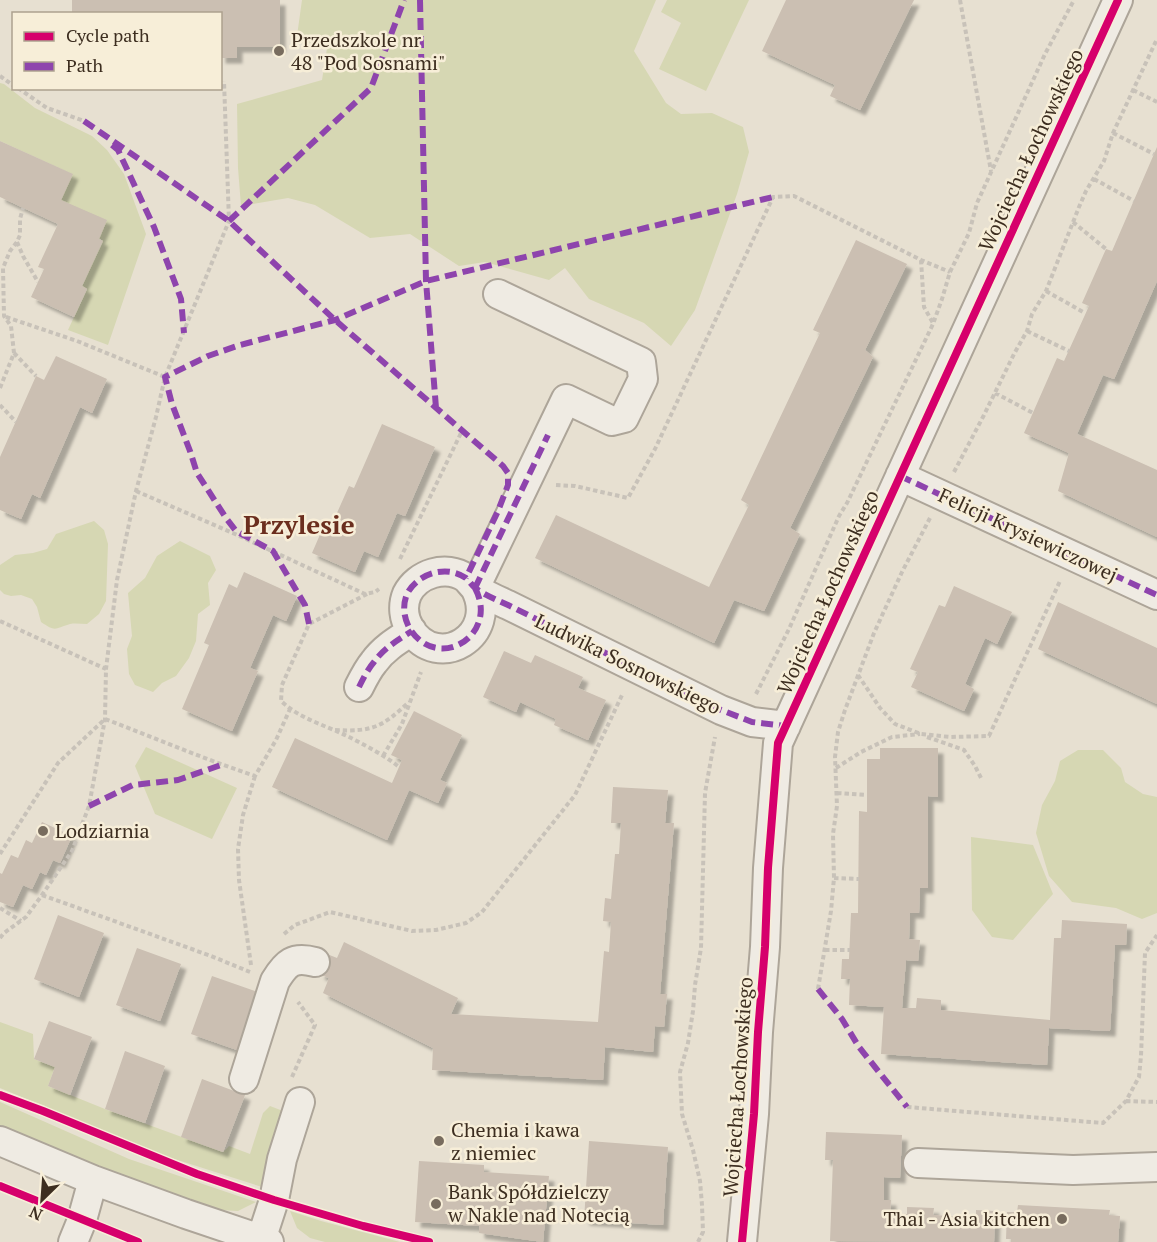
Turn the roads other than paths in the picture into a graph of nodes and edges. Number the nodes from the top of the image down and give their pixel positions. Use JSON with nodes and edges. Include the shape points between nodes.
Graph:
{"nodes":[{"id":1,"x":1118,"y":0,"type":"edge"},
{"id":2,"x":498,"y":294,"type":"dead end"},
{"id":3,"x":900,"y":476,"type":"junction"},
{"id":4,"x":475,"y":588,"type":"junction"},
{"id":5,"x":1157,"y":595,"type":"edge"},
{"id":6,"x":421,"y":639,"type":"junction"},
{"id":7,"x":359,"y":687,"type":"dead end"},
{"id":8,"x":786,"y":726,"type":"junction"},
{"id":9,"x":315,"y":962,"type":"dead end"},
{"id":10,"x":244,"y":1080,"type":"dead end"},
{"id":11,"x":300,"y":1102,"type":"road end"},
{"id":12,"x":0,"y":1142,"type":"edge"},
{"id":13,"x":918,"y":1163,"type":"dead end"},
{"id":14,"x":1157,"y":1167,"type":"edge"},
{"id":15,"x":93,"y":1180,"type":"junction"},
{"id":16,"x":265,"y":1241,"type":"edge"},
{"id":17,"x":73,"y":1242,"type":"edge"},
{"id":18,"x":742,"y":1242,"type":"edge"}],
"edges":[{"from":1,"to":3,"type":"street","name":"Wojciecha Łochowskiego"},
{"from":2,"to":4,"type":"street","via":[[641,362],[643,379],[624,418],[612,421],[566,399]]},
{"from":3,"to":5,"type":"street","name":"Felicji Krysiewiczowej"},
{"from":3,"to":8,"type":"street","name":"Wojciecha Łochowskiego"},
{"from":4,"to":6,"type":"street","via":[[482,610],[478,627],[467,640],[444,649]]},
{"from":4,"to":6,"type":"street","name":"Ludwika Sosnowskiego","via":[[466,578],[442,571],[428,574],[413,585],[406,596],[405,621]]},
{"from":4,"to":8,"type":"street","name":"Ludwika Sosnowskiego","via":[[721,710],[752,722]]},
{"from":6,"to":7,"type":"street","via":[[393,643],[373,662]]},
{"from":8,"to":18,"type":"street","name":"Wojciecha Łochowskiego","via":[[778,743]]},
{"from":9,"to":10,"type":"street","via":[[294,960],[282,969]]},
{"from":11,"to":16,"type":"street","via":[[282,1159]]},
{"from":12,"to":15,"type":"street"},
{"from":13,"to":14,"type":"street","via":[[1073,1170]]},
{"from":15,"to":16,"type":"street"},
{"from":15,"to":17,"type":"street"}]}
